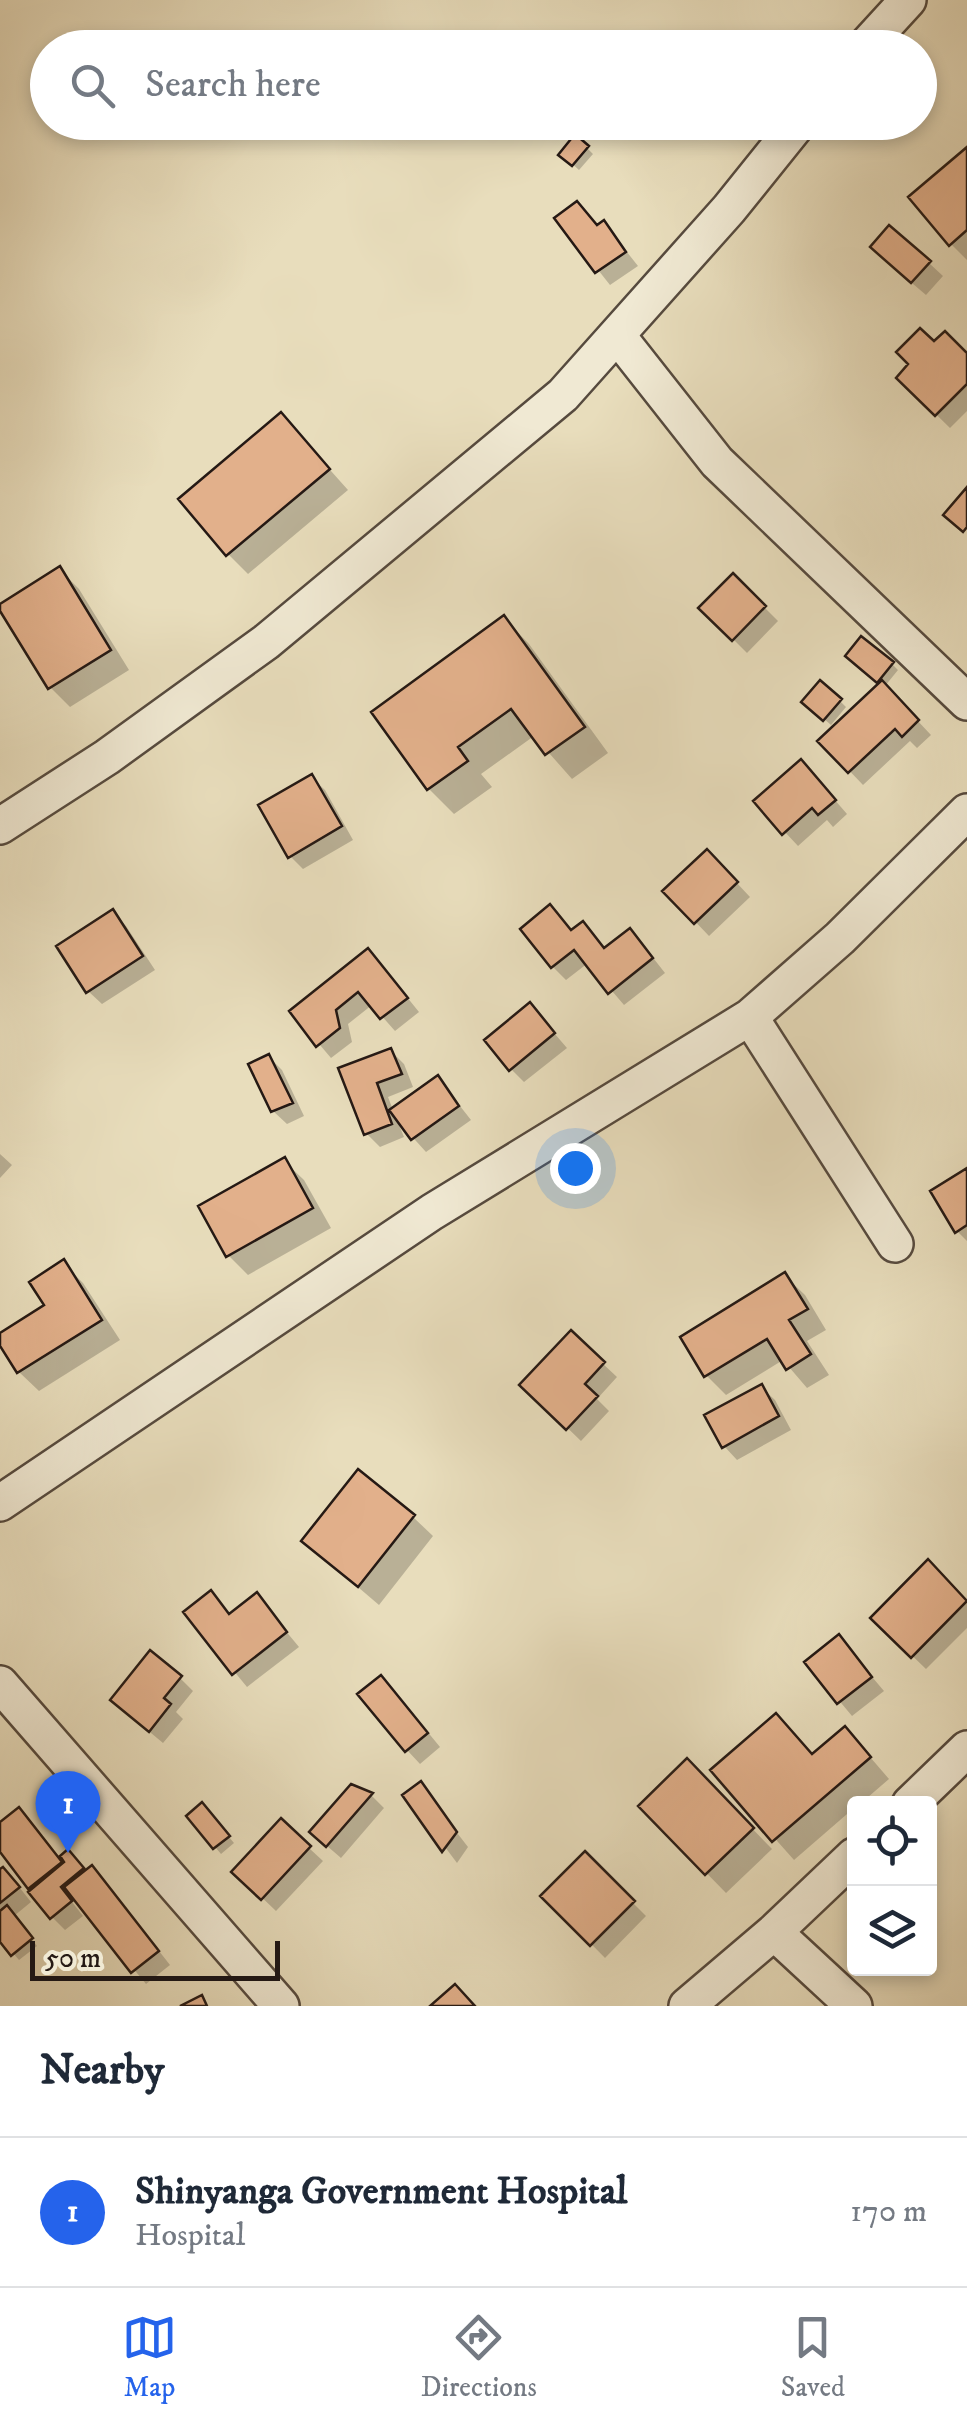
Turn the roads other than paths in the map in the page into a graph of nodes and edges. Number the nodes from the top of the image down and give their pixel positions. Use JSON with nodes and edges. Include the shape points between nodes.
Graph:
{"nodes":[{"id":1,"x":908,"y":0,"type":"edge"},
{"id":2,"x":880,"y":30,"type":"edge"},
{"id":3,"x":785,"y":140,"type":"edge"},
{"id":4,"x":617,"y":335,"type":"junction"},
{"id":5,"x":967,"y":702,"type":"edge"},
{"id":6,"x":967,"y":812,"type":"edge"},
{"id":7,"x":0,"y":826,"type":"edge"},
{"id":8,"x":750,"y":1016,"type":"junction"},
{"id":9,"x":895,"y":1244,"type":"dead end"},
{"id":10,"x":0,"y":1503,"type":"edge"},
{"id":11,"x":0,"y":1684,"type":"edge"},
{"id":12,"x":967,"y":1749,"type":"edge"},
{"id":13,"x":918,"y":1796,"type":"edge"},
{"id":14,"x":847,"y":1863,"type":"edge"},
{"id":15,"x":774,"y":1932,"type":"junction"},
{"id":16,"x":281,"y":2006,"type":"edge"},
{"id":17,"x":687,"y":2006,"type":"edge"},
{"id":18,"x":854,"y":2006,"type":"edge"}],
"edges":[{"from":1,"to":2,"type":"street"},
{"from":3,"to":4,"type":"street"},
{"from":4,"to":5,"type":"street","via":[[718,462]]},
{"from":4,"to":7,"type":"street","via":[[564,395],[266,642]]},
{"from":6,"to":8,"type":"street"},
{"from":8,"to":9,"type":"street"},
{"from":8,"to":10,"type":"street","via":[[432,1212]]},
{"from":11,"to":16,"type":"street"},
{"from":12,"to":13,"type":"street"},
{"from":14,"to":15,"type":"street"},
{"from":15,"to":17,"type":"street"},
{"from":15,"to":18,"type":"street"}]}
